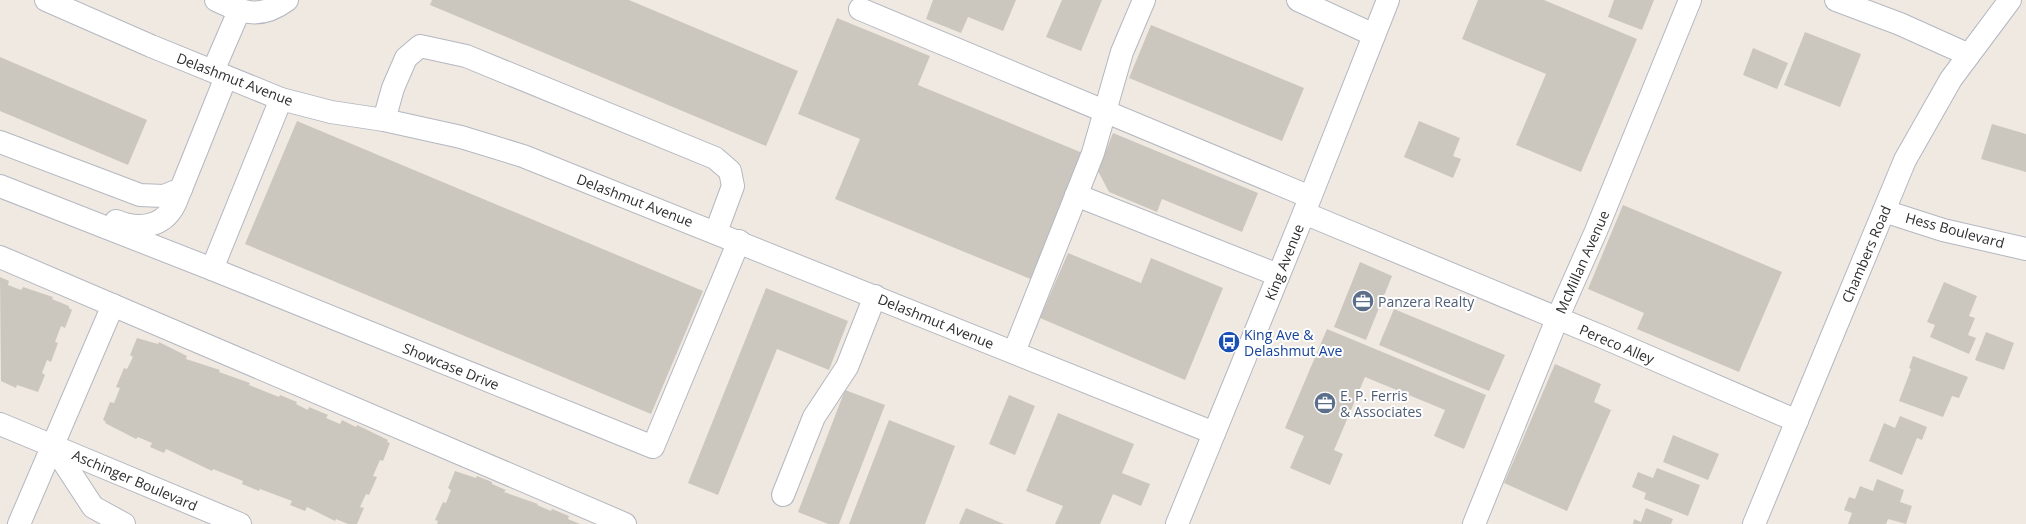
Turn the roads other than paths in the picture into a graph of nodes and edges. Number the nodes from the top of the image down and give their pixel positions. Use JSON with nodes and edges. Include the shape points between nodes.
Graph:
{"nodes":[{"id":1,"x":46,"y":0,"type":"edge"},
{"id":2,"x":216,"y":0,"type":"edge"},
{"id":3,"x":287,"y":0,"type":"edge"},
{"id":4,"x":1144,"y":0,"type":"edge"},
{"id":5,"x":1298,"y":0,"type":"edge"},
{"id":6,"x":1388,"y":0,"type":"edge"},
{"id":7,"x":1690,"y":0,"type":"edge"},
{"id":8,"x":1836,"y":0,"type":"edge"},
{"id":9,"x":2010,"y":0,"type":"edge"},
{"id":10,"x":860,"y":9,"type":"dead end"},
{"id":11,"x":239,"y":11,"type":"junction"},
{"id":12,"x":1374,"y":35,"type":"junction"},
{"id":13,"x":1969,"y":55,"type":"junction"},
{"id":14,"x":220,"y":74,"type":"junction"},
{"id":15,"x":281,"y":99,"type":"junction"},
{"id":16,"x":1105,"y":112,"type":"junction"},
{"id":17,"x":384,"y":120,"type":"junction"},
{"id":18,"x":0,"y":142,"type":"edge"},
{"id":19,"x":0,"y":173,"type":"edge"},
{"id":20,"x":0,"y":186,"type":"edge"},
{"id":21,"x":181,"y":188,"type":"junction"},
{"id":22,"x":1076,"y":195,"type":"junction"},
{"id":23,"x":1307,"y":205,"type":"junction"},
{"id":24,"x":1884,"y":211,"type":"junction"},
{"id":25,"x":716,"y":232,"type":"junction"},
{"id":26,"x":739,"y":241,"type":"junction"},
{"id":27,"x":2026,"y":249,"type":"edge"},
{"id":28,"x":0,"y":257,"type":"edge"},
{"id":29,"x":212,"y":270,"type":"junction"},
{"id":30,"x":1278,"y":275,"type":"junction"},
{"id":31,"x":875,"y":296,"type":"junction"},
{"id":32,"x":112,"y":306,"type":"junction"},
{"id":33,"x":1557,"y":318,"type":"junction"},
{"id":34,"x":1014,"y":352,"type":"junction"},
{"id":35,"x":1797,"y":421,"type":"junction"},
{"id":36,"x":0,"y":424,"type":"edge"},
{"id":37,"x":1214,"y":433,"type":"junction"},
{"id":38,"x":53,"y":446,"type":"junction"},
{"id":39,"x":783,"y":496,"type":"dead end"},
{"id":40,"x":19,"y":524,"type":"edge"},
{"id":41,"x":124,"y":524,"type":"edge"},
{"id":42,"x":240,"y":524,"type":"edge"},
{"id":43,"x":625,"y":524,"type":"edge"},
{"id":44,"x":1177,"y":524,"type":"edge"},
{"id":45,"x":1474,"y":524,"type":"edge"},
{"id":46,"x":1754,"y":524,"type":"edge"}],
"edges":[{"from":1,"to":14,"type":"street","name":"Delashmut Avenue"},
{"from":2,"to":11,"type":"street"},
{"from":3,"to":11,"type":"street","via":[[257,13]]},
{"from":4,"to":16,"type":"street","via":[[1122,52]]},
{"from":5,"to":12,"type":"street"},
{"from":6,"to":12,"type":"street","name":"King Avenue"},
{"from":7,"to":33,"type":"street","name":"McMillan Avenue","via":[[1596,231]]},
{"from":8,"to":13,"type":"street","via":[[1900,24]]},
{"from":9,"to":13,"type":"street","name":"Chambers Road"},
{"from":10,"to":16,"type":"street","name":"Pereco Alley"},
{"from":11,"to":14,"type":"street"},
{"from":12,"to":23,"type":"street","name":"King Avenue"},
{"from":13,"to":24,"type":"street","name":"Chambers Road","via":[[1951,79],[1905,160]]},
{"from":14,"to":15,"type":"street","name":"Delashmut Avenue"},
{"from":14,"to":21,"type":"street"},
{"from":15,"to":17,"type":"street","name":"Delashmut Avenue","via":[[331,112]]},
{"from":15,"to":29,"type":"street"},
{"from":16,"to":22,"type":"street","via":[[1093,153]]},
{"from":16,"to":23,"type":"street","name":"Pereco Alley"},
{"from":17,"to":25,"type":"street","name":"Delashmut Avenue","via":[[461,137],[524,156]]},
{"from":17,"to":25,"type":"street","via":[[393,88],[406,58],[420,46],[466,56],[715,158],[730,171],[733,186]]},
{"from":18,"to":21,"type":"street","via":[[140,195],[164,196]]},
{"from":19,"to":21,"type":"street","via":[[126,225],[141,227],[159,222],[172,210]]},
{"from":20,"to":29,"type":"street"},
{"from":22,"to":30,"type":"street"},
{"from":22,"to":34,"type":"street"},
{"from":23,"to":30,"type":"street","name":"King Avenue"},
{"from":23,"to":33,"type":"street","name":"Pereco Alley"},
{"from":24,"to":27,"type":"street","name":"Hess Boulevard","via":[[1943,230]]},
{"from":24,"to":35,"type":"street","name":"Chambers Road"},
{"from":25,"to":26,"type":"street","name":"Delashmut Avenue"},
{"from":26,"to":29,"type":"street","name":"Showcase Drive","via":[[652,447]]},
{"from":26,"to":31,"type":"street","name":"Delashmut Avenue"},
{"from":28,"to":32,"type":"street"},
{"from":30,"to":37,"type":"street","name":"King Avenue"},
{"from":31,"to":34,"type":"street","name":"Delashmut Avenue"},
{"from":31,"to":39,"type":"street","via":[[847,367],[814,417]]},
{"from":32,"to":38,"type":"street"},
{"from":32,"to":43,"type":"street"},
{"from":33,"to":35,"type":"street","name":"Pereco Alley"},
{"from":33,"to":45,"type":"street","name":"McMillan Avenue"},
{"from":34,"to":37,"type":"street","name":"Delashmut Avenue"},
{"from":35,"to":46,"type":"street","name":"Chambers Road"},
{"from":36,"to":38,"type":"street","name":"Aschinger Boulevard"},
{"from":37,"to":44,"type":"street","name":"King Avenue"},
{"from":38,"to":40,"type":"street"},
{"from":38,"to":41,"type":"street","name":"Aschinger Boulevard","via":[[93,507]]},
{"from":38,"to":42,"type":"street","name":"Aschinger Boulevard"}]}
